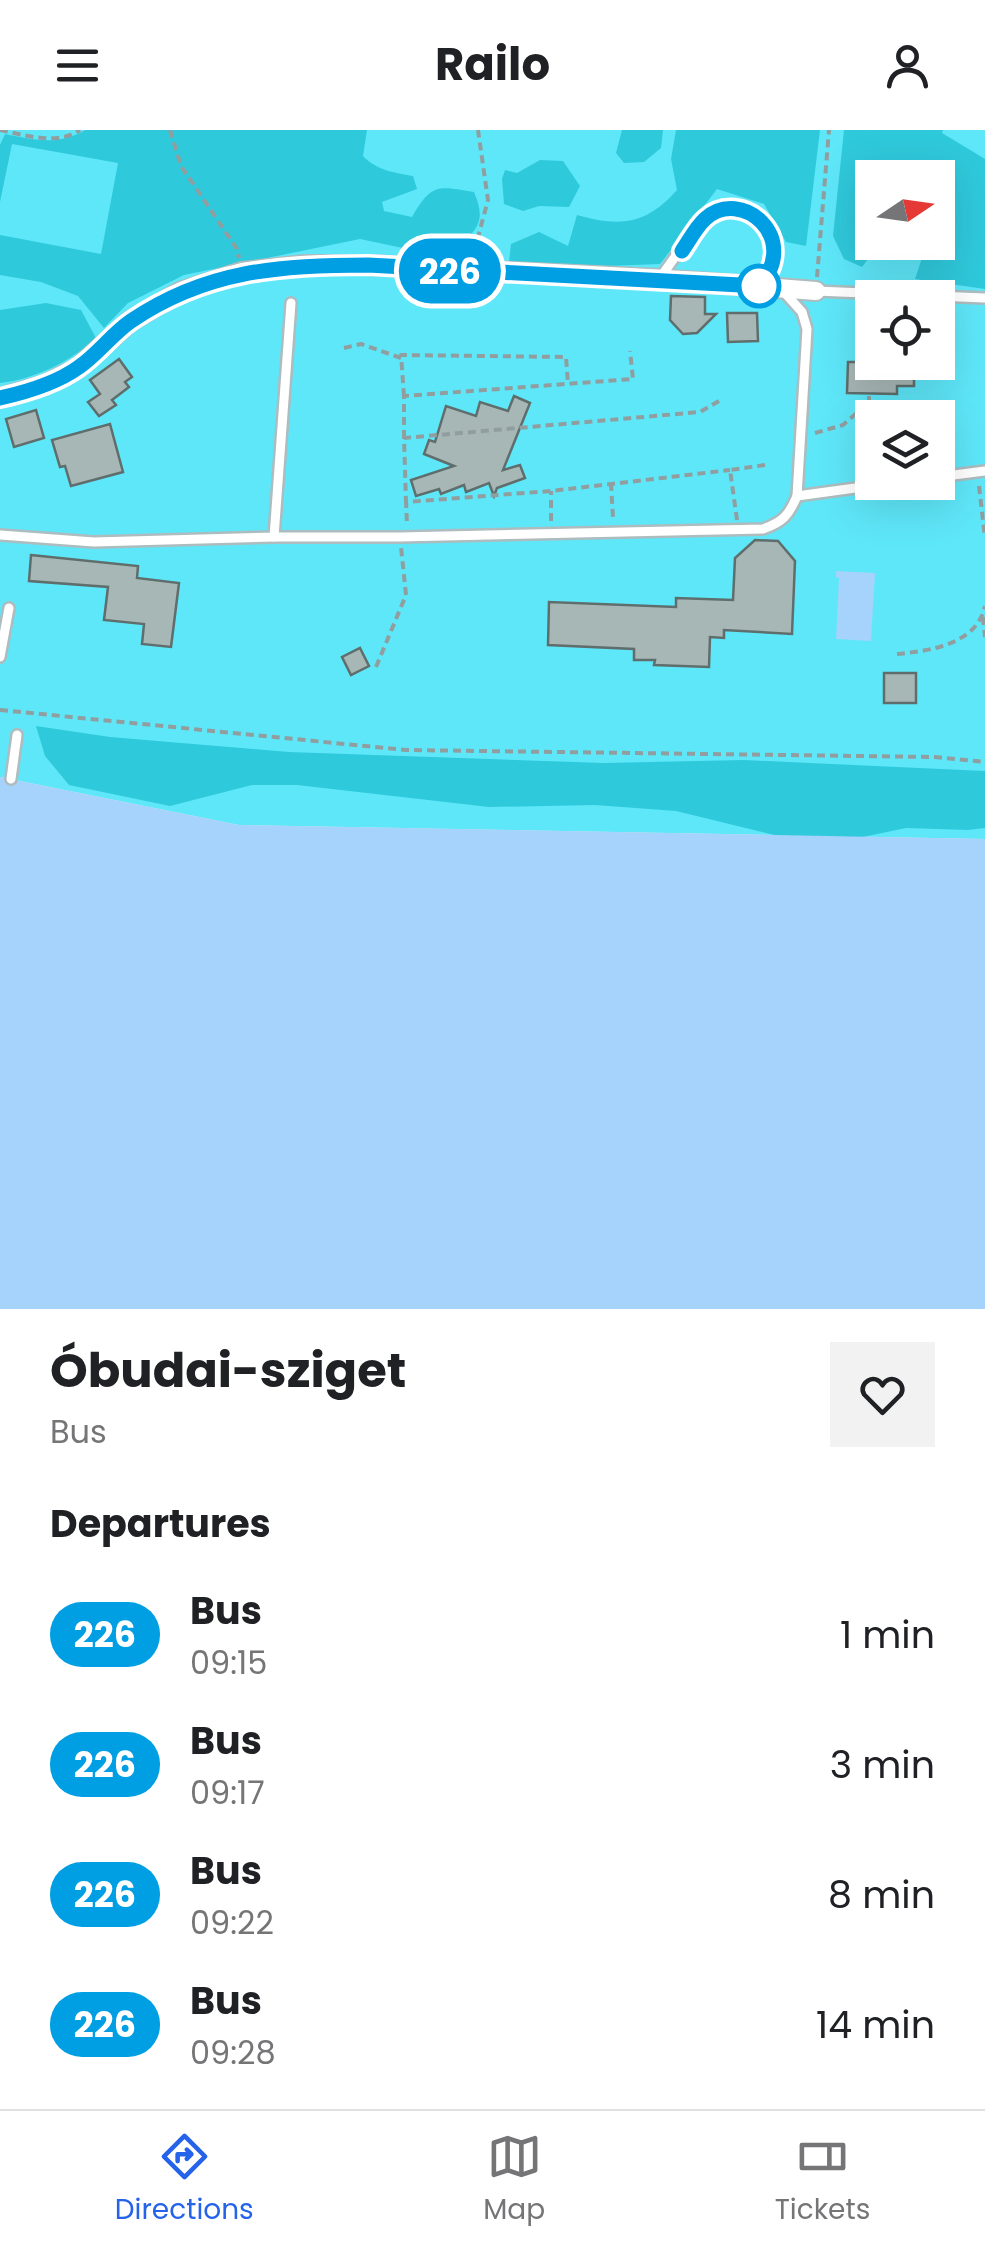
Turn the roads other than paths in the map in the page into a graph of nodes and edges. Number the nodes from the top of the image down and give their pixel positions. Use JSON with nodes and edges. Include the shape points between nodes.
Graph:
{"nodes":[{"id":1,"x":659,"y":278,"type":"junction"},
{"id":2,"x":759,"y":286,"type":"junction"},
{"id":3,"x":780,"y":288,"type":"junction"},
{"id":4,"x":816,"y":291,"type":"joint"},
{"id":5,"x":985,"y":298,"type":"edge"},
{"id":6,"x":291,"y":304,"type":"dead end"},
{"id":7,"x":0,"y":398,"type":"edge"},
{"id":8,"x":981,"y":471,"type":"edge"},
{"id":9,"x":955,"y":475,"type":"edge"},
{"id":10,"x":855,"y":488,"type":"edge"},
{"id":11,"x":797,"y":496,"type":"junction"},
{"id":12,"x":0,"y":534,"type":"edge"},
{"id":13,"x":274,"y":537,"type":"junction"},
{"id":14,"x":9,"y":608,"type":"dead end"},
{"id":15,"x":0,"y":656,"type":"edge"},
{"id":16,"x":17,"y":735,"type":"dead end"},
{"id":17,"x":12,"y":779,"type":"dead end"}],
"edges":[{"from":1,"to":2,"type":"street"},
{"from":1,"to":2,"type":"lane","via":[[706,216],[734,209],[758,218],[774,244],[771,273]]},
{"from":1,"to":7,"type":"street","via":[[368,265],[242,272],[180,292],[129,322],[78,368]]},
{"from":2,"to":3,"type":"street"},
{"from":3,"to":4,"type":"street"},
{"from":3,"to":11,"type":"lane","via":[[802,312],[807,329]]},
{"from":4,"to":5,"type":"lane"},
{"from":6,"to":13,"type":"lane"},
{"from":8,"to":9,"type":"lane"},
{"from":10,"to":11,"type":"lane"},
{"from":11,"to":13,"type":"lane","via":[[775,525],[739,529]]},
{"from":12,"to":13,"type":"lane","via":[[94,542]]},
{"from":14,"to":15,"type":"lane"},
{"from":16,"to":17,"type":"lane"}]}
